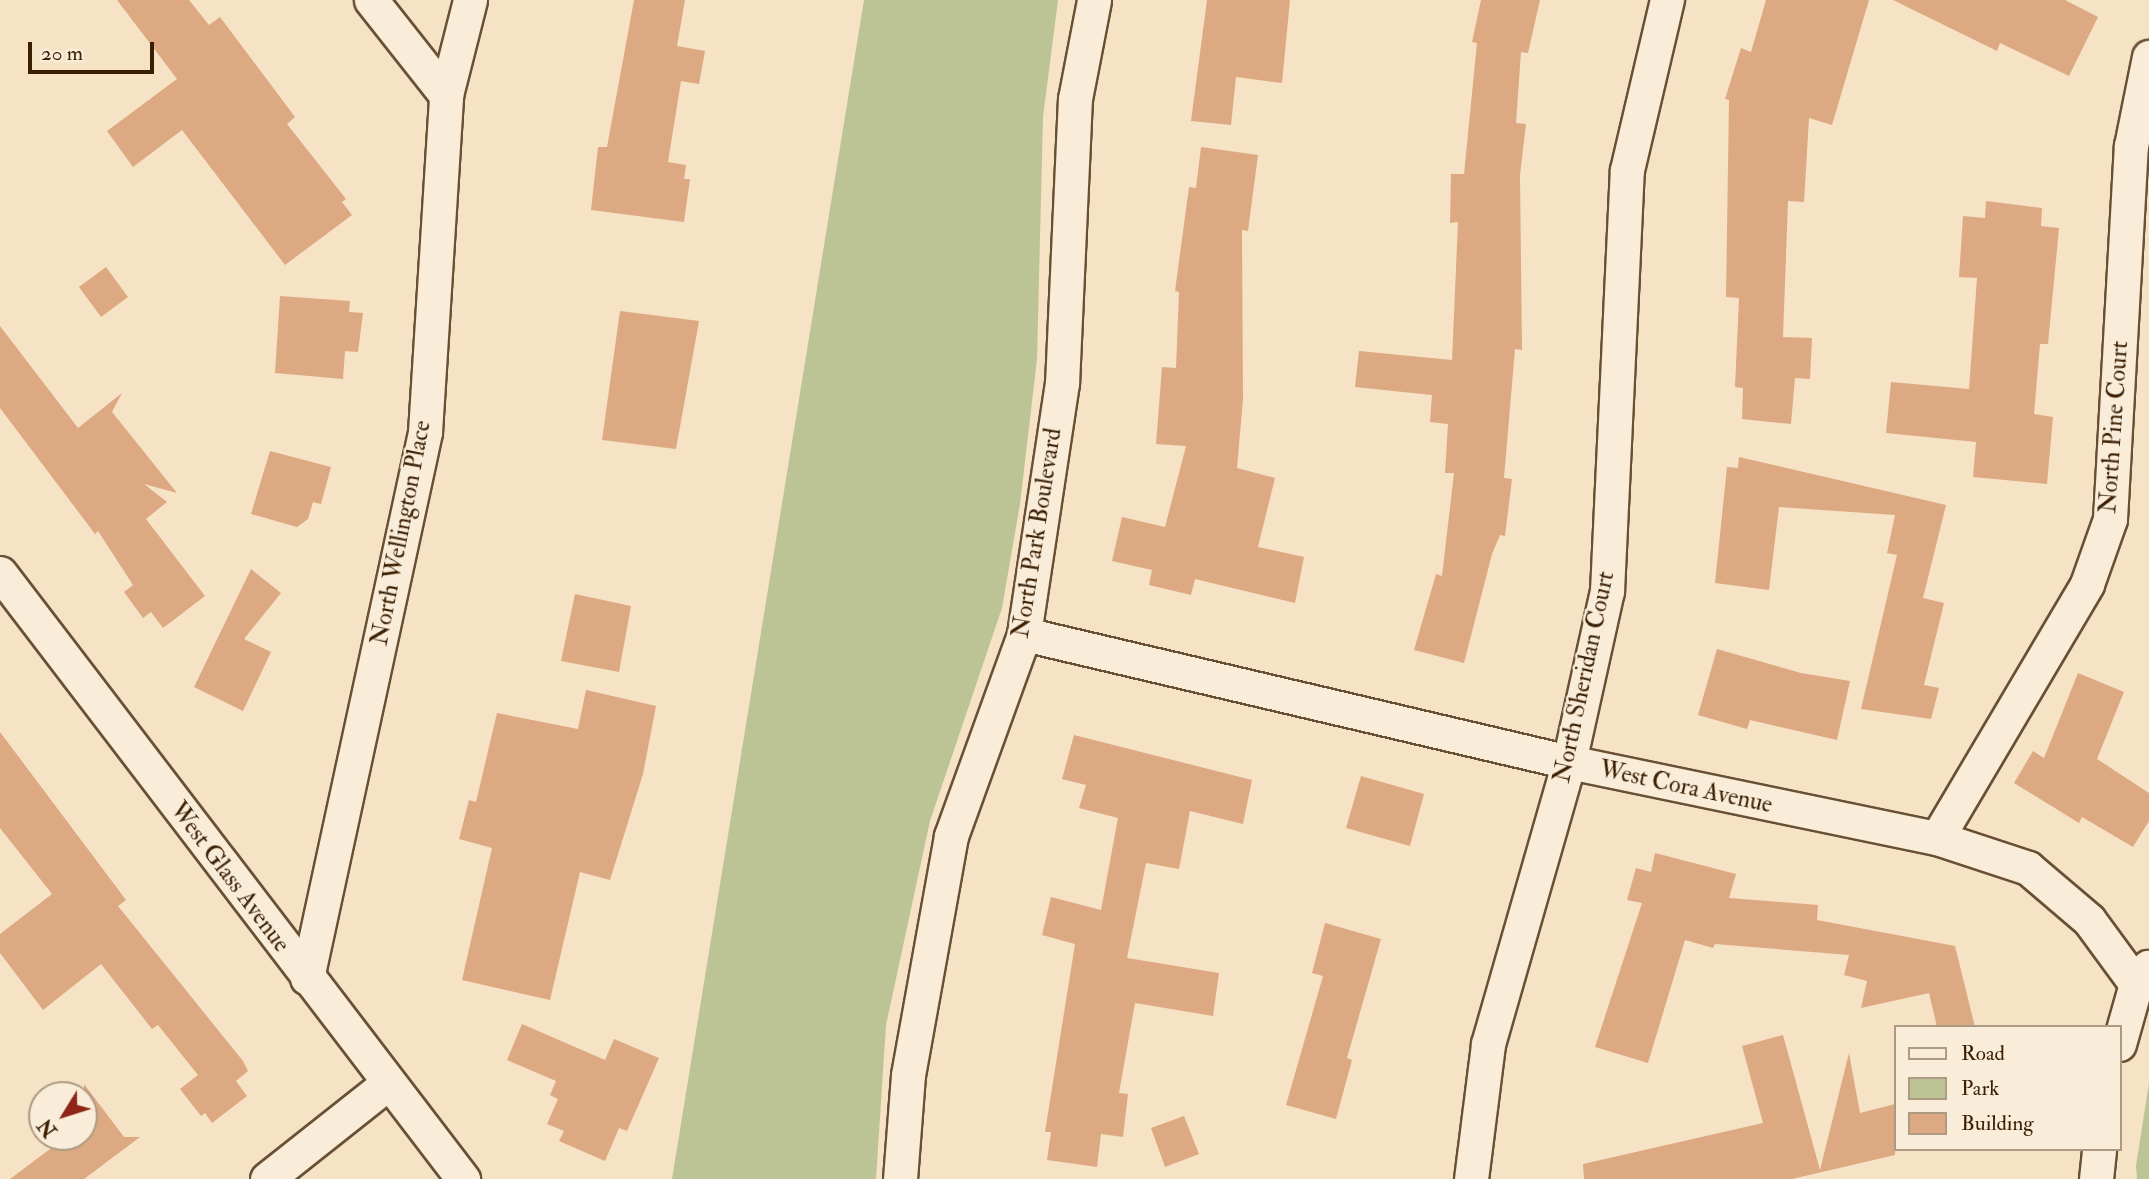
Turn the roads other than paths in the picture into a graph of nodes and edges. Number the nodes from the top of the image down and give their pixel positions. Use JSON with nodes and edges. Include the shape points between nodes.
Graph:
{"nodes":[{"id":1,"x":371,"y":0,"type":"edge"},
{"id":2,"x":470,"y":0,"type":"edge"},
{"id":3,"x":1094,"y":0,"type":"edge"},
{"id":4,"x":1667,"y":0,"type":"edge"},
{"id":5,"x":2149,"y":57,"type":"edge"},
{"id":6,"x":446,"y":95,"type":"junction"},
{"id":7,"x":0,"y":573,"type":"edge"},
{"id":8,"x":1024,"y":634,"type":"junction"},
{"id":9,"x":1569,"y":762,"type":"junction"},
{"id":10,"x":1937,"y":838,"type":"junction"},
{"id":11,"x":2142,"y":975,"type":"edge"},
{"id":12,"x":307,"y":978,"type":"junction"},
{"id":13,"x":2121,"y":1038,"type":"edge"},
{"id":14,"x":388,"y":1083,"type":"junction"},
{"id":15,"x":2099,"y":1151,"type":"edge"},
{"id":16,"x":267,"y":1179,"type":"edge"},
{"id":17,"x":463,"y":1179,"type":"edge"},
{"id":18,"x":900,"y":1179,"type":"edge"},
{"id":19,"x":1471,"y":1179,"type":"edge"},
{"id":20,"x":2096,"y":1179,"type":"edge"}],
"edges":[{"from":1,"to":6,"type":"street"},
{"from":2,"to":6,"type":"street","name":"North Wellington Place"},
{"from":3,"to":8,"type":"street","name":"North Park Boulevard","via":[[1076,99],[1062,384]]},
{"from":4,"to":9,"type":"street","name":"North Sheridan Court","via":[[1627,170],[1606,591]]},
{"from":5,"to":10,"type":"street","name":"North Pine Court","via":[[2130,146],[2110,519],[2087,584]]},
{"from":6,"to":12,"type":"street","name":"North Wellington Place","via":[[425,432]]},
{"from":7,"to":12,"type":"street","name":"West Glass Avenue"},
{"from":8,"to":9,"type":"street","name":"West Cora Avenue"},
{"from":8,"to":18,"type":"street","name":"North Park Boulevard","via":[[951,836],[908,1075]]},
{"from":9,"to":10,"type":"street","name":"West Cora Avenue"},
{"from":9,"to":19,"type":"street","name":"North Sheridan Court","via":[[1488,1044]]},
{"from":10,"to":11,"type":"street","name":"West Cora Avenue","via":[[2028,868],[2089,920]]},
{"from":11,"to":13,"type":"street"},
{"from":12,"to":14,"type":"street","name":"West Glass Avenue"},
{"from":14,"to":16,"type":"street"},
{"from":14,"to":17,"type":"street","name":"West Glass Avenue"},
{"from":15,"to":20,"type":"street"}]}
